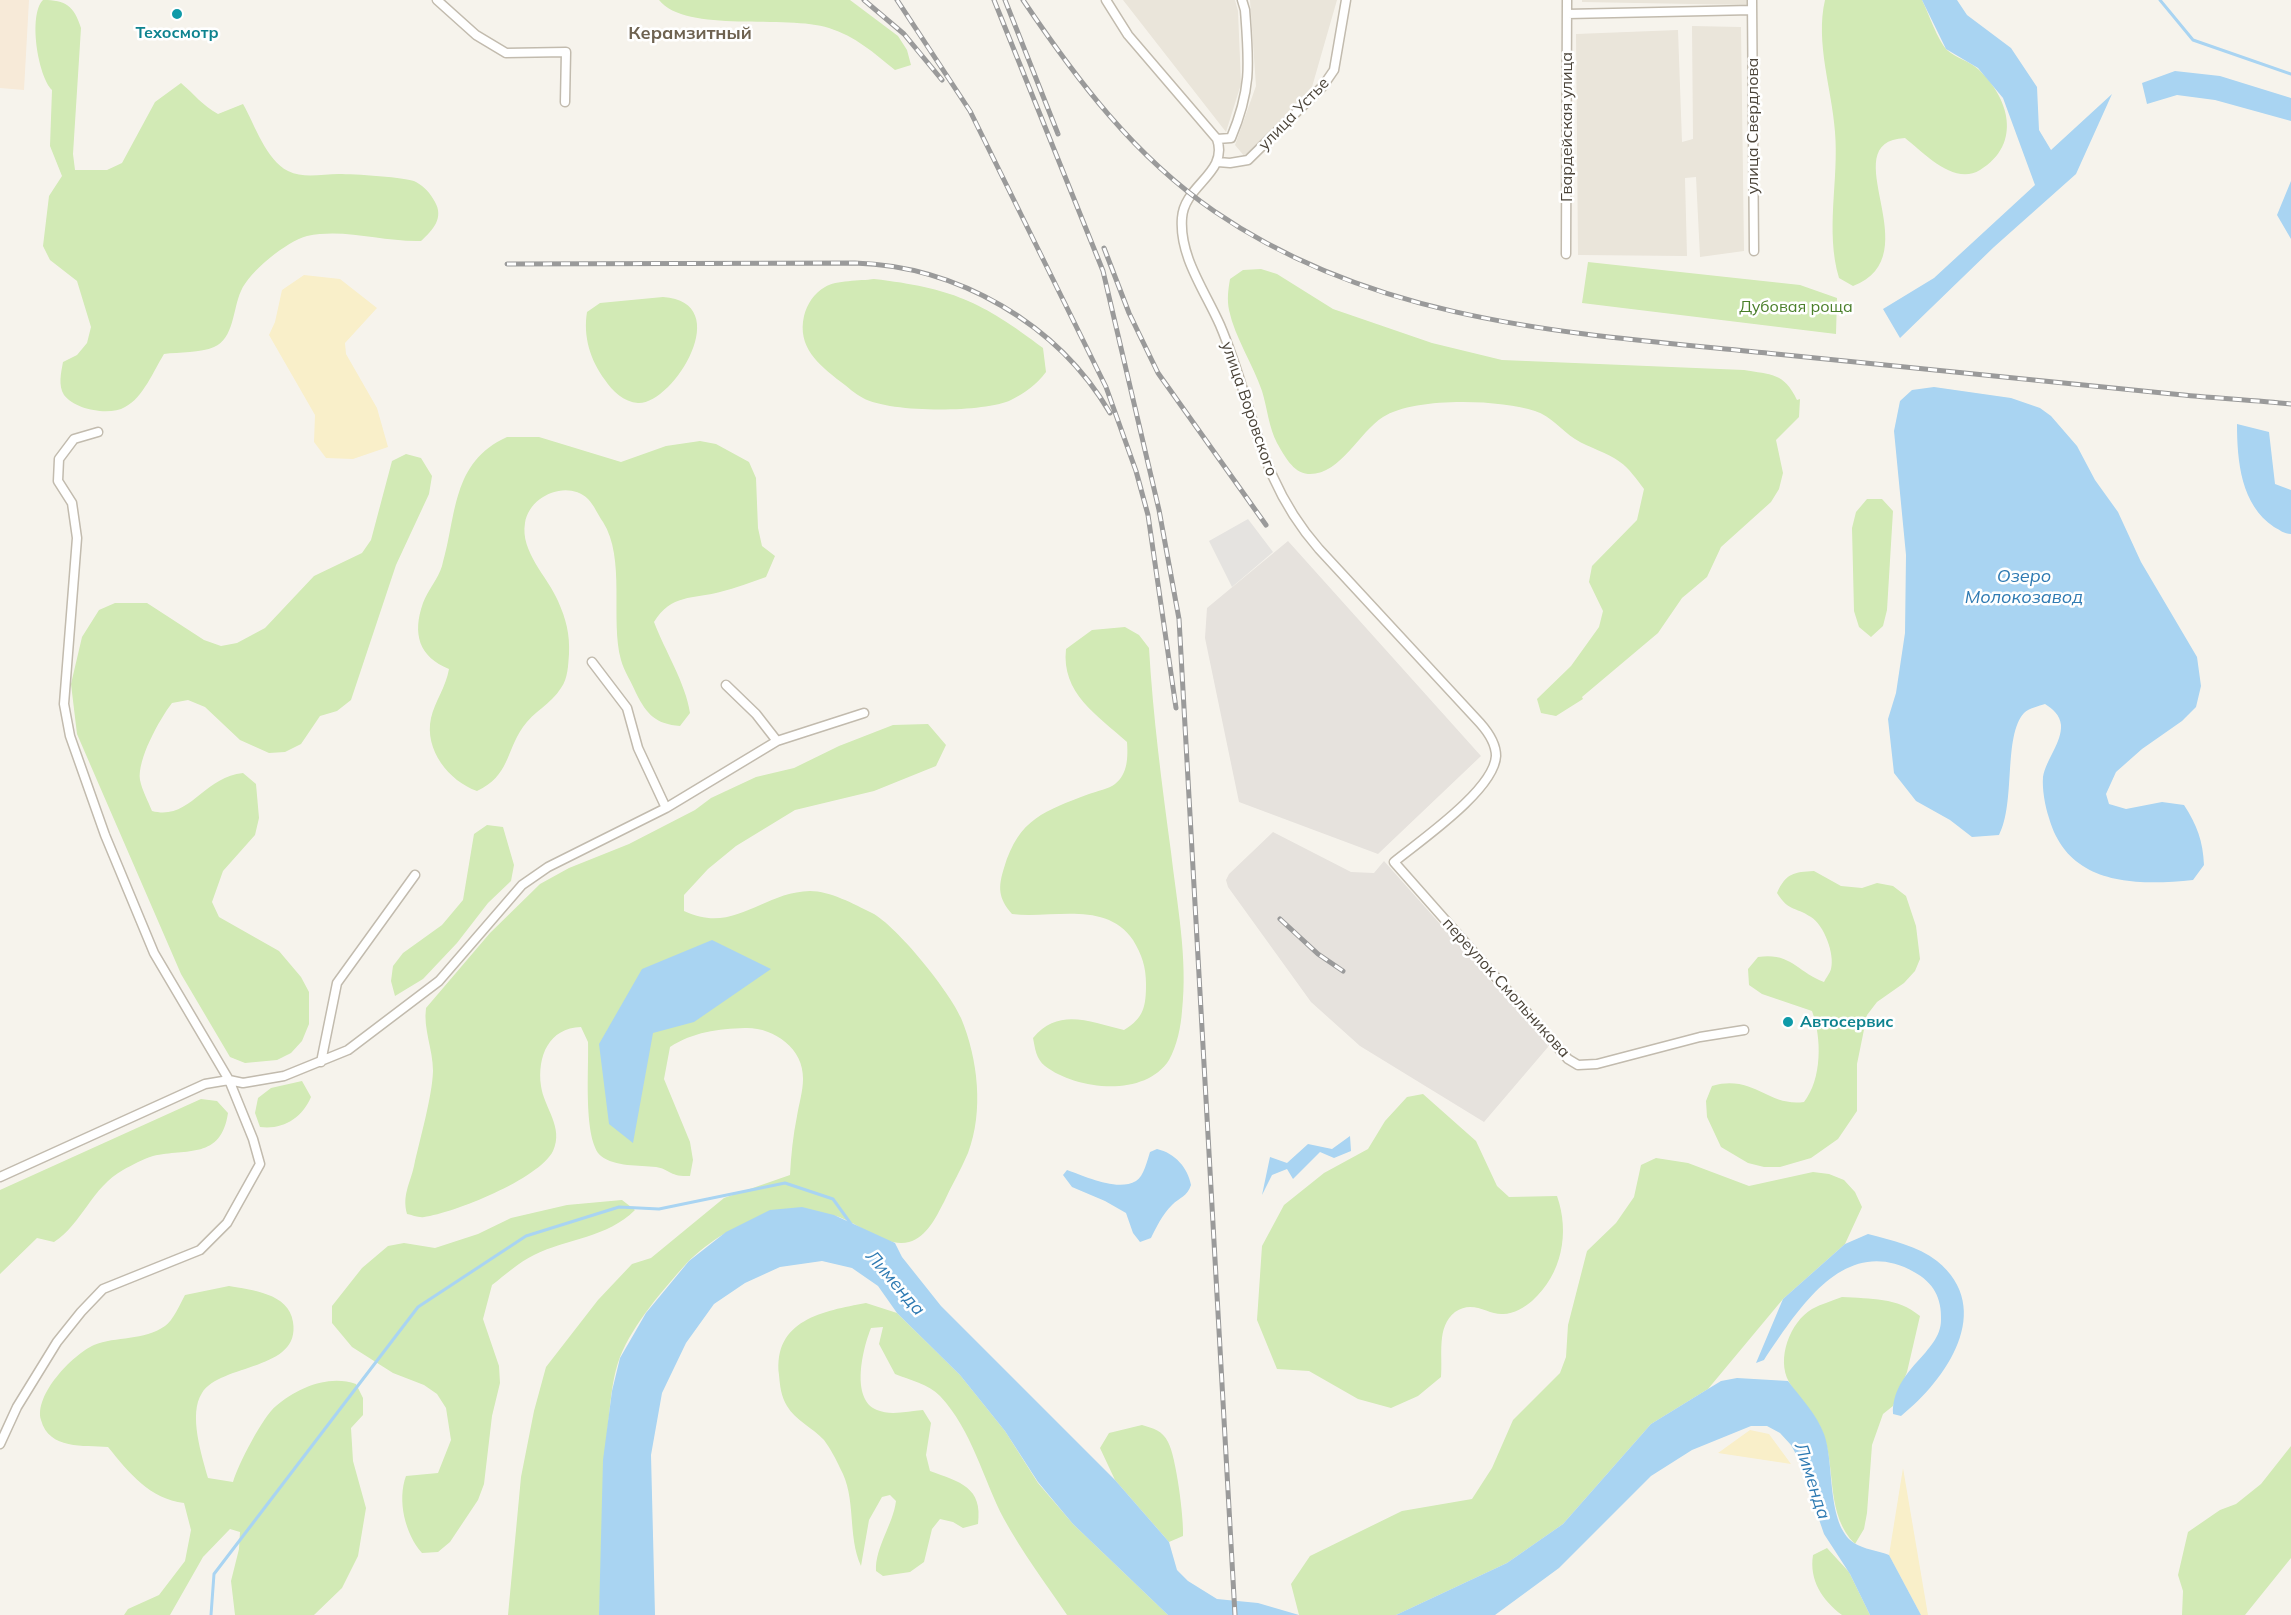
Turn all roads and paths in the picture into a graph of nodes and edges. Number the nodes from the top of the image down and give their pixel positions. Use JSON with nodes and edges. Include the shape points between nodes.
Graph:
{"nodes":[{"id":1,"x":437,"y":0,"type":"edge"},
{"id":2,"x":1106,"y":0,"type":"edge"},
{"id":3,"x":1242,"y":0,"type":"edge"},
{"id":4,"x":1346,"y":0,"type":"edge"},
{"id":5,"x":1567,"y":0,"type":"edge"},
{"id":6,"x":1752,"y":0,"type":"edge"},
{"id":7,"x":1752,"y":10,"type":"junction"},
{"id":8,"x":1567,"y":14,"type":"junction"},
{"id":9,"x":564,"y":102,"type":"dead end"},
{"id":10,"x":1217,"y":139,"type":"junction"},
{"id":11,"x":1218,"y":162,"type":"junction"},
{"id":12,"x":1754,"y":251,"type":"dead end"},
{"id":13,"x":1566,"y":254,"type":"dead end"},
{"id":14,"x":98,"y":432,"type":"dead end"},
{"id":15,"x":592,"y":662,"type":"dead end"},
{"id":16,"x":726,"y":685,"type":"dead end"},
{"id":17,"x":864,"y":713,"type":"dead end"},
{"id":18,"x":777,"y":741,"type":"junction"},
{"id":19,"x":666,"y":808,"type":"junction"},
{"id":20,"x":1394,"y":862,"type":"joint"},
{"id":21,"x":415,"y":875,"type":"dead end"},
{"id":22,"x":1744,"y":1030,"type":"dead end"},
{"id":23,"x":321,"y":1062,"type":"junction"},
{"id":24,"x":229,"y":1080,"type":"junction"},
{"id":25,"x":0,"y":1177,"type":"edge"},
{"id":26,"x":0,"y":1444,"type":"edge"}],
"edges":[{"from":1,"to":9,"type":"street","via":[[476,35],[506,53],[566,52]]},
{"from":2,"to":10,"type":"street","via":[[1128,34]]},
{"from":3,"to":10,"type":"street","via":[[1249,85],[1231,138]]},
{"from":4,"to":11,"type":"street","name":"улица Устье","via":[[1334,70],[1323,86],[1248,159]]},
{"from":5,"to":8,"type":"street","name":"Гвардейская улица"},
{"from":6,"to":7,"type":"street","name":"улица Свердлова"},
{"from":7,"to":8,"type":"street"},
{"from":7,"to":12,"type":"street","name":"улица Свердлова"},
{"from":8,"to":13,"type":"street","name":"Гвардейская улица"},
{"from":10,"to":11,"type":"street"},
{"from":11,"to":20,"type":"street","name":"улица Воровского","via":[[1190,194],[1182,215],[1182,231],[1196,278],[1220,326],[1264,460],[1298,525],[1480,723],[1495,747],[1494,766],[1484,785]]},
{"from":14,"to":24,"type":"street","via":[[74,439],[59,459],[58,481],[72,502],[77,538],[64,704],[70,736],[105,835],[154,953]]},
{"from":15,"to":19,"type":"street","via":[[627,708],[638,748]]},
{"from":16,"to":18,"type":"street"},
{"from":17,"to":18,"type":"street"},
{"from":18,"to":19,"type":"street"},
{"from":19,"to":23,"type":"street","via":[[548,867],[522,885],[439,981],[348,1050]]},
{"from":20,"to":22,"type":"street","name":"переулок Смольникова","via":[[1568,1059],[1578,1065],[1597,1064],[1700,1036]]},
{"from":21,"to":23,"type":"street","via":[[337,983]]},
{"from":23,"to":24,"type":"street","via":[[284,1076],[243,1083]]},
{"from":24,"to":25,"type":"street","via":[[205,1084]]},
{"from":24,"to":26,"type":"street","via":[[260,1164],[227,1223],[200,1250],[103,1289],[57,1342],[17,1407]]}]}
